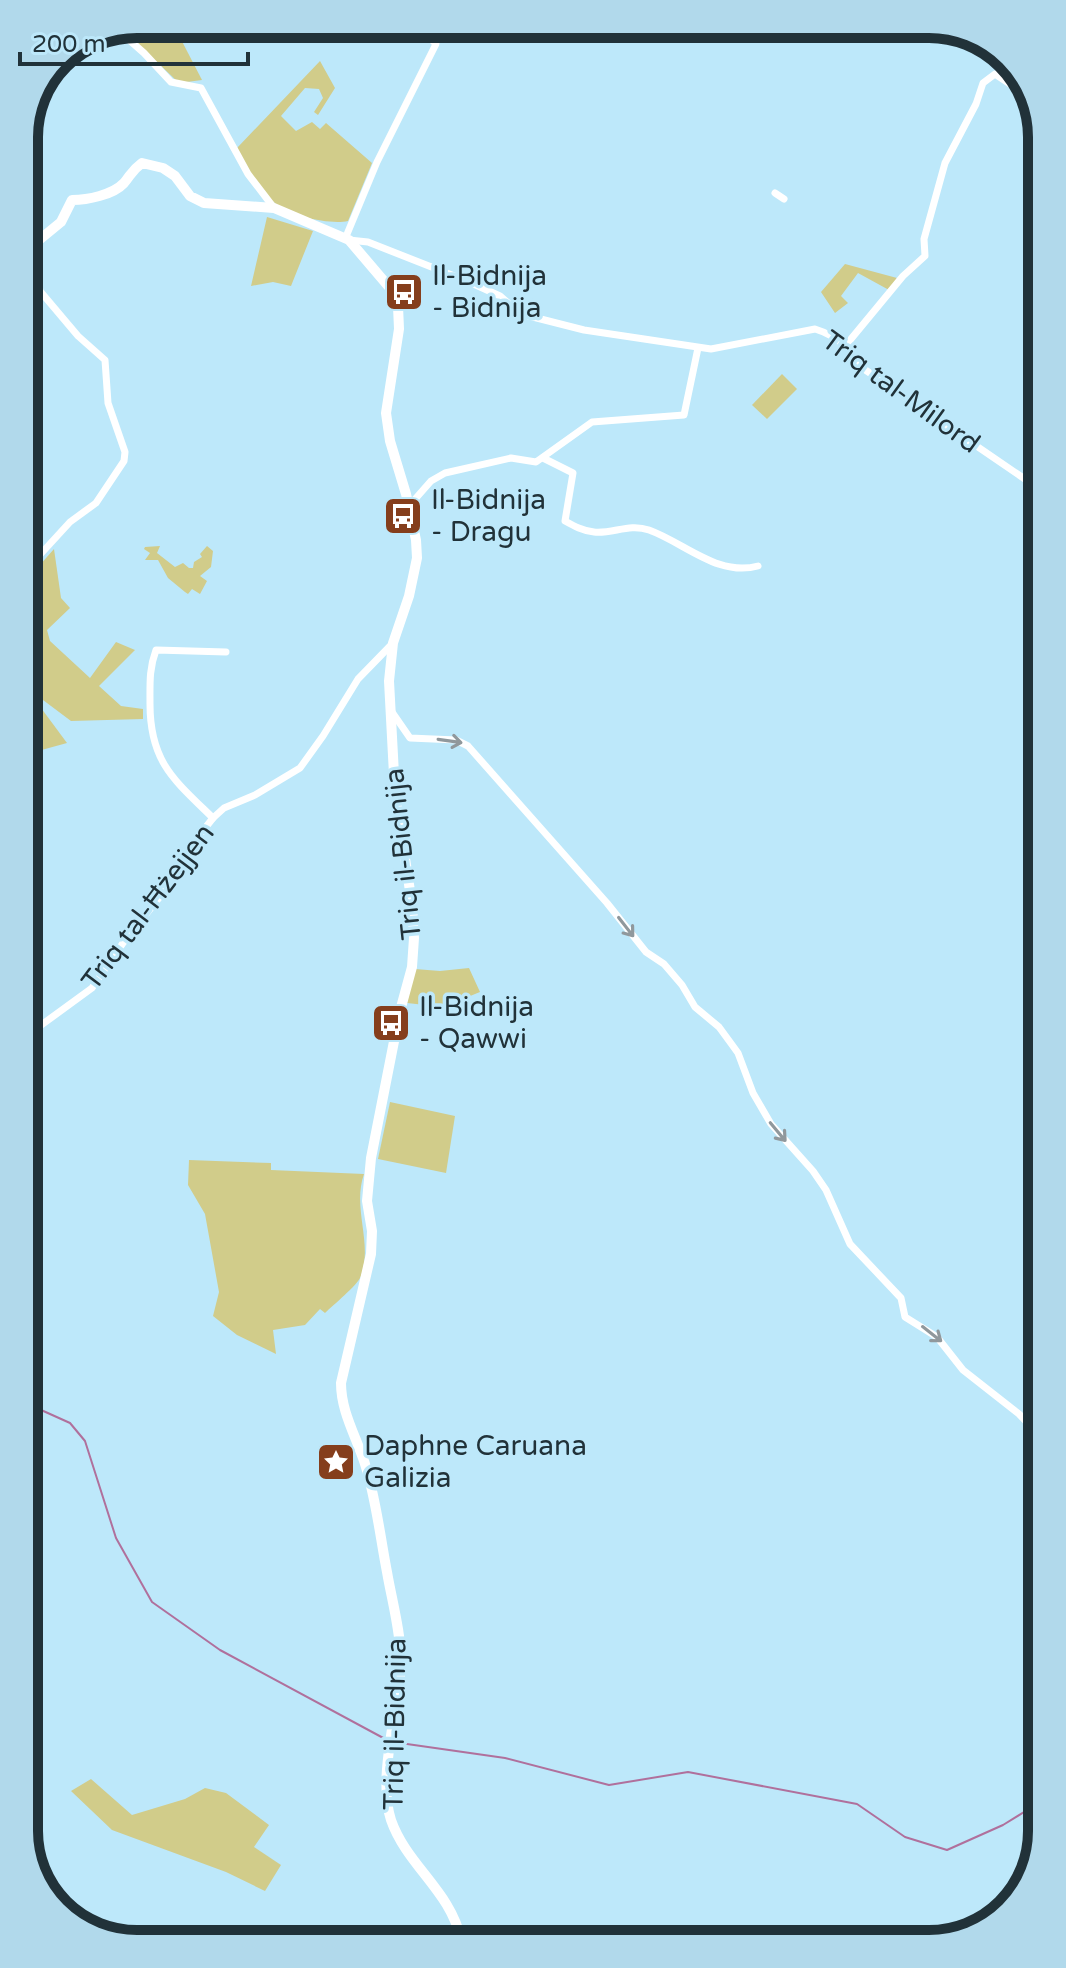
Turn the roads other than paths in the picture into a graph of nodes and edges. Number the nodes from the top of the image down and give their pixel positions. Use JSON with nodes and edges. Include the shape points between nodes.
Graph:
{"nodes":[{"id":1,"x":430,"y":38,"type":"edge"},
{"id":2,"x":127,"y":39,"type":"edge"},
{"id":3,"x":1012,"y":84,"type":"edge"},
{"id":4,"x":775,"y":193,"type":"dead end"},
{"id":5,"x":784,"y":199,"type":"dead end"},
{"id":6,"x":274,"y":208,"type":"junction"},
{"id":7,"x":347,"y":240,"type":"junction"},
{"id":8,"x":38,"y":241,"type":"edge"},
{"id":9,"x":38,"y":278,"type":"edge"},
{"id":10,"x":846,"y":345,"type":"junction"},
{"id":11,"x":698,"y":348,"type":"junction"},
{"id":12,"x":543,"y":458,"type":"junction"},
{"id":13,"x":1028,"y":481,"type":"edge"},
{"id":14,"x":409,"y":506,"type":"junction"},
{"id":15,"x":38,"y":557,"type":"edge"},
{"id":16,"x":758,"y":566,"type":"dead end"},
{"id":17,"x":393,"y":643,"type":"junction"},
{"id":18,"x":226,"y":652,"type":"dead end"},
{"id":19,"x":390,"y":706,"type":"junction"},
{"id":20,"x":213,"y":818,"type":"junction"},
{"id":21,"x":38,"y":1027,"type":"edge"},
{"id":22,"x":1028,"y":1423,"type":"edge"},
{"id":23,"x":457,"y":1930,"type":"edge"}],
"edges":[{"from":1,"to":7,"type":"street","via":[[436,44],[377,162]]},
{"from":2,"to":6,"type":"street","via":[[171,82],[201,88],[248,174]]},
{"from":3,"to":10,"type":"street","via":[[995,74],[985,80],[945,163],[924,239],[925,256]]},
{"from":4,"to":5,"type":"street"},
{"from":6,"to":7,"type":"street"},
{"from":6,"to":8,"type":"street","via":[[204,203],[163,168],[142,163],[124,183],[91,200],[72,200],[61,222]]},
{"from":7,"to":11,"type":"street","name":"Triq tal-Milord","via":[[368,242],[467,281],[500,296],[521,314]]},
{"from":7,"to":14,"type":"street","name":"Triq il-Bidnija","via":[[395,294],[398,306],[386,413]]},
{"from":9,"to":15,"type":"street","via":[[40,291],[105,360],[108,403],[125,452],[96,503]]},
{"from":10,"to":11,"type":"street","name":"Triq tal-Milord","via":[[815,329]]},
{"from":10,"to":13,"type":"street","name":"Triq tal-Milord","via":[[864,369]]},
{"from":11,"to":12,"type":"street","via":[[684,415],[592,422]]},
{"from":12,"to":14,"type":"street","via":[[511,458],[445,473]]},
{"from":12,"to":16,"type":"street","via":[[573,473],[565,521],[577,528],[645,528],[715,563],[743,570]]},
{"from":14,"to":17,"type":"street","name":"Triq il-Bidnija","via":[[417,558]]},
{"from":17,"to":19,"type":"street","name":"Triq il-Bidnija"},
{"from":17,"to":20,"type":"street","name":"Triq tal-Ħżejjen","via":[[358,679],[300,768]]},
{"from":18,"to":20,"type":"street","via":[[156,650],[148,672],[150,728],[159,755],[176,783]]},
{"from":19,"to":22,"type":"street","one_way":true,"via":[[410,738],[456,740],[468,746],[646,952],[664,964],[738,1053],[771,1124],[813,1171],[850,1244],[901,1298],[905,1317],[937,1337],[963,1370]]},
{"from":19,"to":23,"type":"street","name":"Triq il-Bidnija","via":[[395,793],[412,904],[412,967],[371,1158],[371,1254],[341,1403],[366,1466],[397,1625],[401,1662],[389,1756],[391,1820],[405,1849],[449,1906]]},
{"from":20,"to":21,"type":"street","name":"Triq tal-Ħżejjen","via":[[92,988]]}]}
